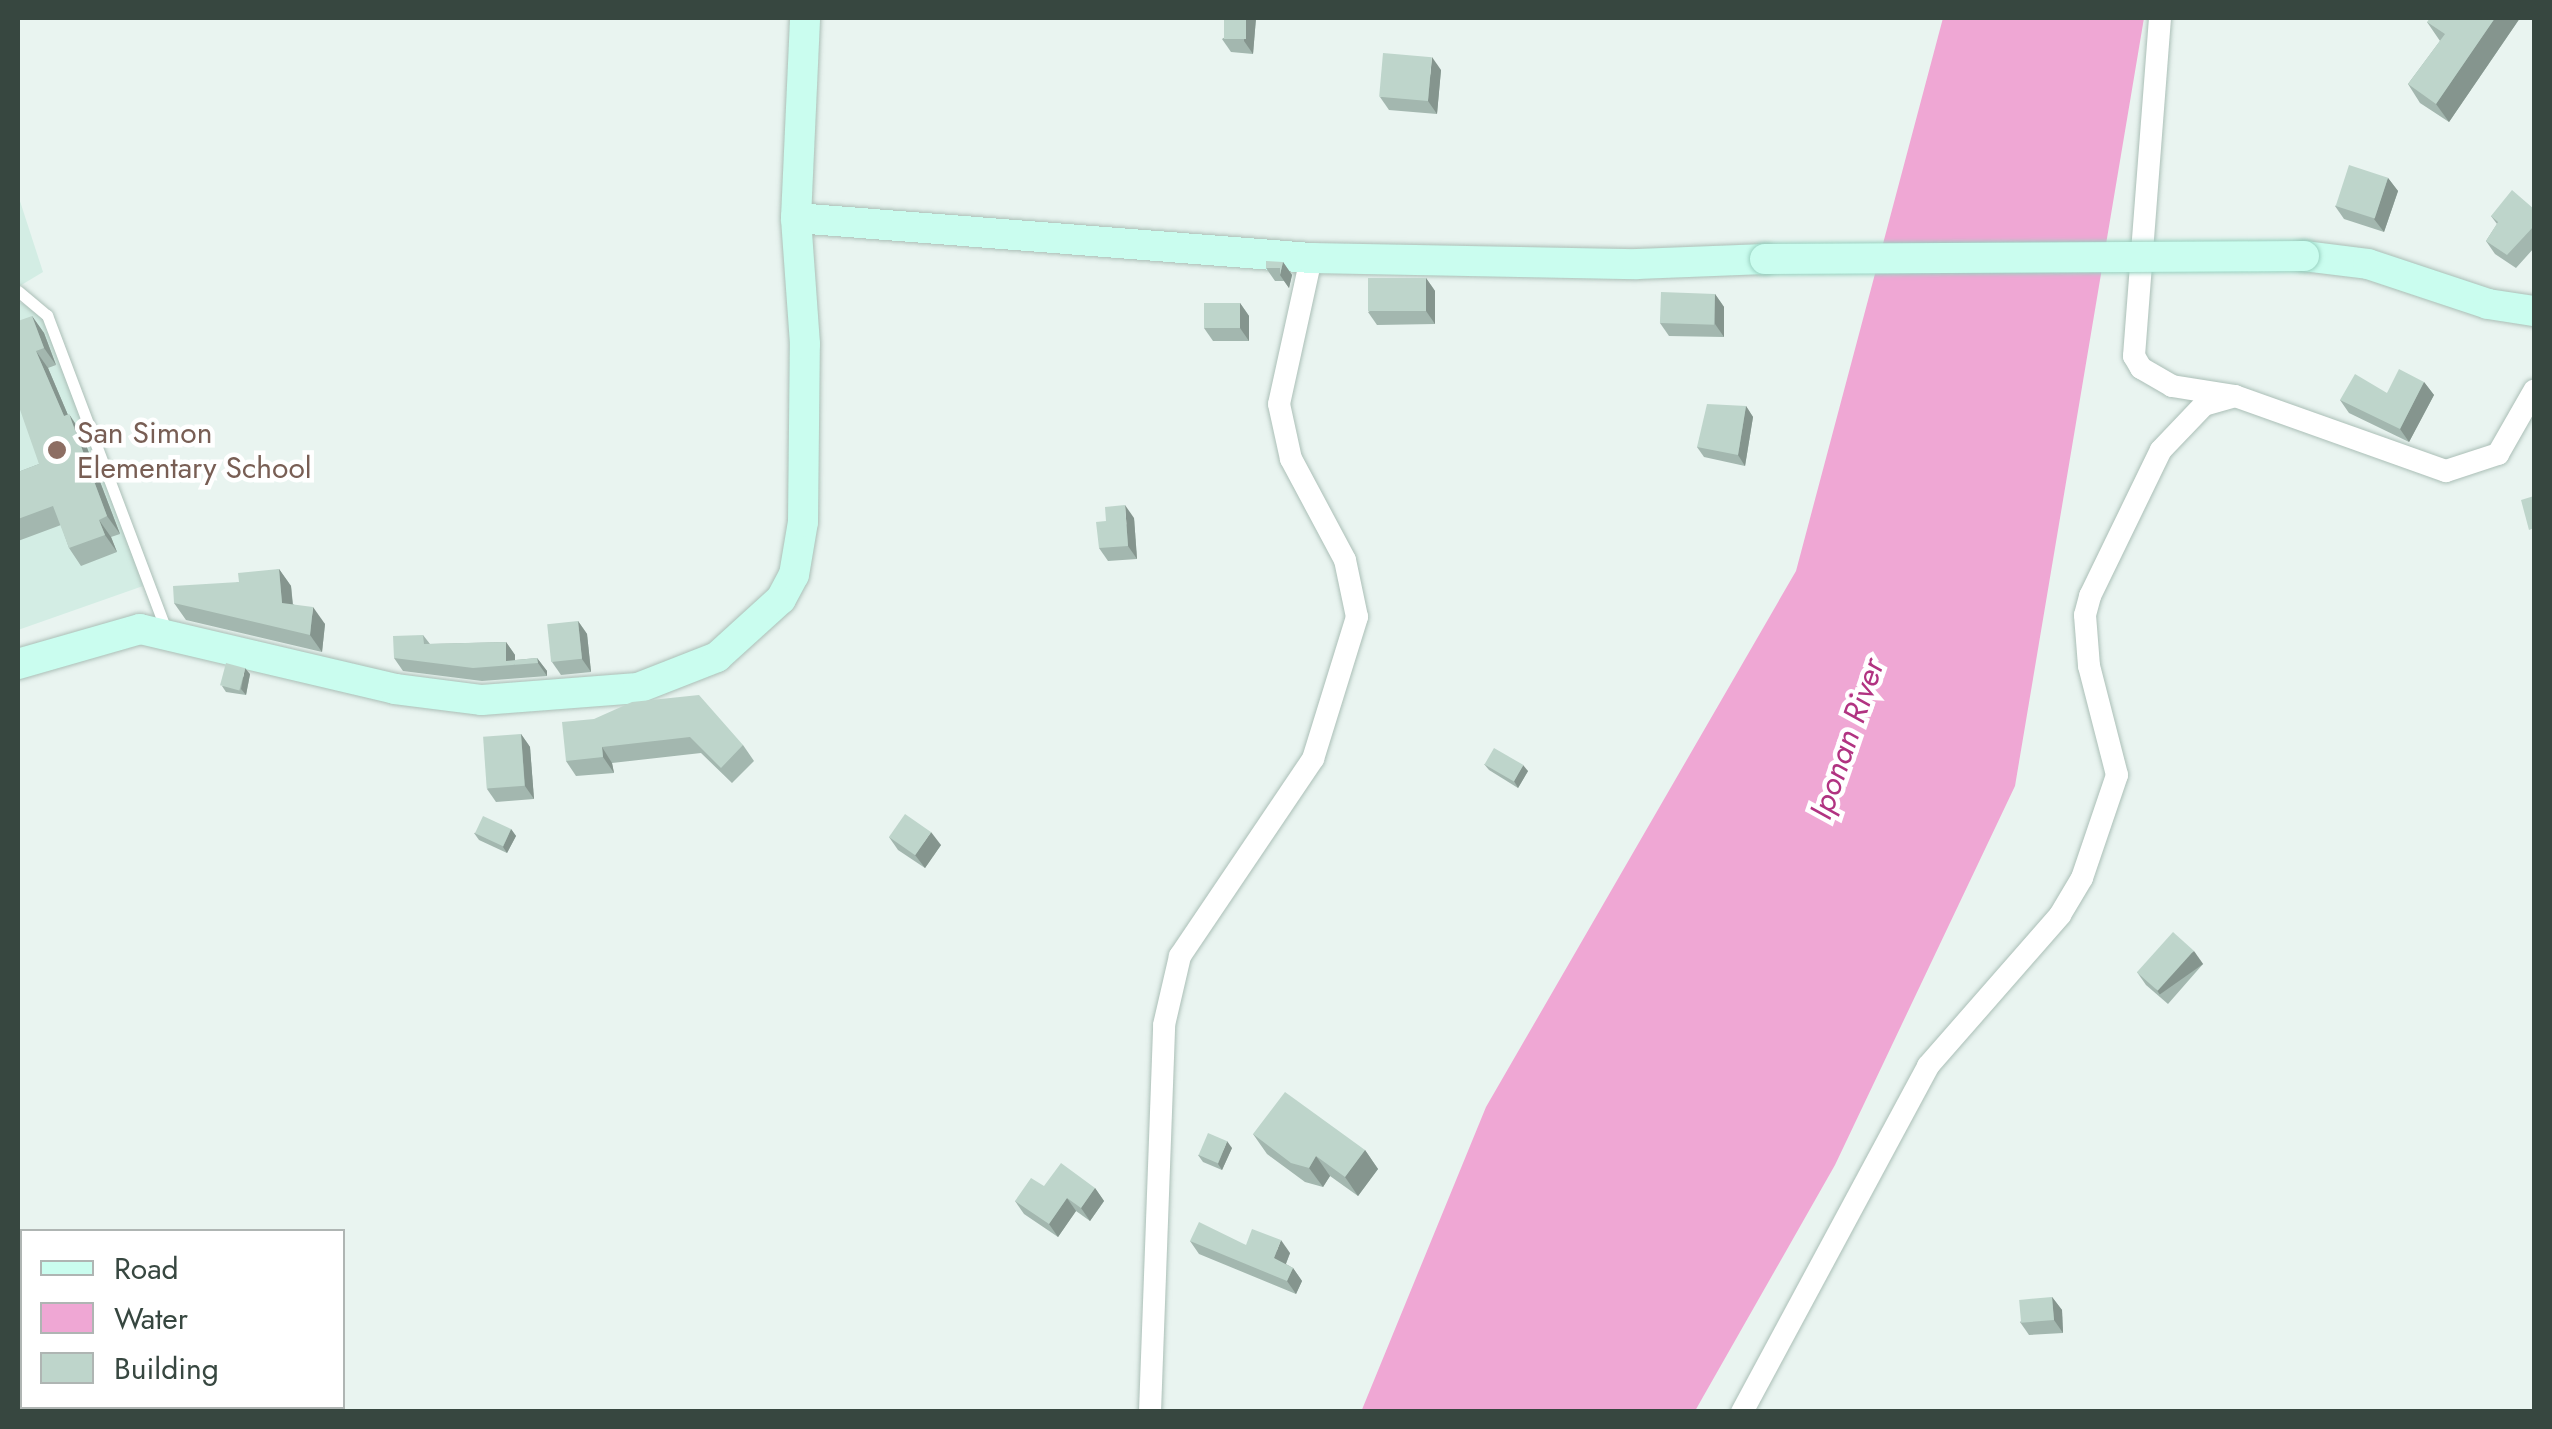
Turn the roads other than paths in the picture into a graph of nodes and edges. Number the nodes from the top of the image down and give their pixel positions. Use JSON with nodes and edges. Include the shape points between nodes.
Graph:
{"nodes":[{"id":1,"x":804,"y":18,"type":"edge"},
{"id":2,"x":2160,"y":18,"type":"edge"},
{"id":3,"x":796,"y":218,"type":"junction"},
{"id":4,"x":1311,"y":258,"type":"junction"},
{"id":5,"x":18,"y":291,"type":"edge"},
{"id":6,"x":2534,"y":310,"type":"edge"},
{"id":7,"x":2534,"y":391,"type":"edge"},
{"id":8,"x":2235,"y":396,"type":"junction"},
{"id":9,"x":2527,"y":429,"type":"edge"},
{"id":10,"x":166,"y":632,"type":"junction"},
{"id":11,"x":18,"y":664,"type":"edge"},
{"id":12,"x":1150,"y":1412,"type":"edge"},
{"id":13,"x":1742,"y":1412,"type":"edge"}],
"edges":[{"from":1,"to":3,"type":"street"},
{"from":2,"to":8,"type":"street","via":[[2134,356],[2150,376],[2172,386]]},
{"from":3,"to":4,"type":"street"},
{"from":3,"to":10,"type":"street","via":[[804,364],[803,522],[794,575],[780,599],[718,657],[638,688],[482,700],[395,690]]},
{"from":4,"to":6,"type":"street","bridge":true,"via":[[1637,264],[2304,256],[2368,264],[2488,304]]},
{"from":4,"to":12,"type":"street","via":[[1279,404],[1291,459],[1345,560],[1357,617],[1313,759],[1180,956],[1164,1025]]},
{"from":5,"to":10,"type":"lane","via":[[47,315]]},
{"from":7,"to":9,"type":"street"},
{"from":8,"to":9,"type":"street","via":[[2446,472],[2498,454]]},
{"from":8,"to":13,"type":"street","via":[[2204,405],[2160,450],[2090,596],[2089,666],[2117,775],[2082,878],[2060,915],[1928,1066]]},
{"from":10,"to":11,"type":"street","via":[[120,632]]}]}
